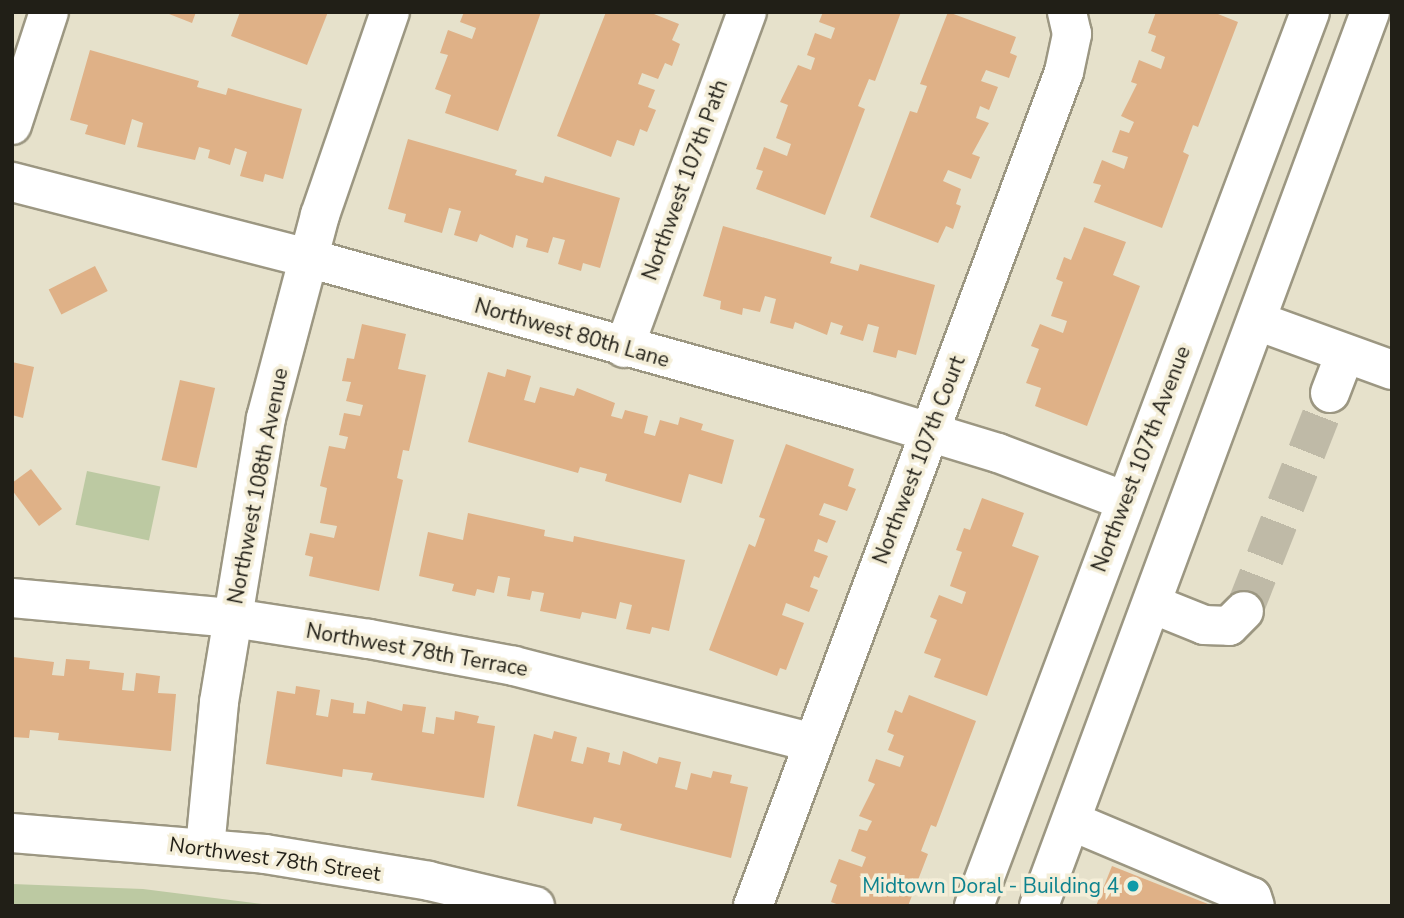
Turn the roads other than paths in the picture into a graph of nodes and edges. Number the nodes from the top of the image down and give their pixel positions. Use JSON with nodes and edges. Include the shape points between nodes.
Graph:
{"nodes":[{"id":1,"x":49,"y":12,"type":"edge"},
{"id":2,"x":390,"y":12,"type":"edge"},
{"id":3,"x":747,"y":12,"type":"edge"},
{"id":4,"x":1067,"y":12,"type":"edge"},
{"id":5,"x":1310,"y":12,"type":"edge"},
{"id":6,"x":1370,"y":12,"type":"edge"},
{"id":7,"x":12,"y":125,"type":"edge"},
{"id":8,"x":12,"y":182,"type":"edge"},
{"id":9,"x":308,"y":258,"type":"junction"},
{"id":10,"x":1257,"y":321,"type":"junction"},
{"id":11,"x":624,"y":348,"type":"junction"},
{"id":12,"x":1345,"y":354,"type":"junction"},
{"id":13,"x":1392,"y":370,"type":"edge"},
{"id":14,"x":1330,"y":393,"type":"tunnel mouth"},
{"id":15,"x":930,"y":432,"type":"junction"},
{"id":16,"x":1125,"y":501,"type":"junction"},
{"id":17,"x":12,"y":598,"type":"edge"},
{"id":18,"x":1152,"y":604,"type":"junction"},
{"id":19,"x":1244,"y":611,"type":"tunnel mouth"},
{"id":20,"x":233,"y":618,"type":"junction"},
{"id":21,"x":813,"y":743,"type":"junction"},
{"id":22,"x":1071,"y":821,"type":"junction"},
{"id":23,"x":12,"y":833,"type":"edge"},
{"id":24,"x":205,"y":848,"type":"junction"},
{"id":25,"x":535,"y":906,"type":"edge"},
{"id":26,"x":752,"y":906,"type":"edge"},
{"id":27,"x":974,"y":906,"type":"edge"},
{"id":28,"x":1039,"y":906,"type":"edge"},
{"id":29,"x":1255,"y":906,"type":"edge"}],
"edges":[{"from":1,"to":7,"type":"street"},
{"from":2,"to":9,"type":"street","name":"Northwest 108th Avenue"},
{"from":3,"to":11,"type":"street","name":"Northwest 107th Path"},
{"from":4,"to":15,"type":"street","name":"Northwest 107th Court","via":[[1072,34],[1064,72]]},
{"from":5,"to":16,"type":"street","name":"Northwest 107th Avenue"},
{"from":6,"to":10,"type":"street"},
{"from":8,"to":9,"type":"street","name":"Northwest 80th Lane"},
{"from":9,"to":11,"type":"street","name":"Northwest 80th Lane"},
{"from":9,"to":20,"type":"street","name":"Northwest 108th Avenue","via":[[267,418]]},
{"from":10,"to":12,"type":"street"},
{"from":10,"to":18,"type":"street"},
{"from":11,"to":15,"type":"street","name":"Northwest 80th Lane"},
{"from":12,"to":13,"type":"street"},
{"from":12,"to":14,"type":"street"},
{"from":15,"to":16,"type":"street","name":"Northwest 80th Lane"},
{"from":15,"to":21,"type":"street","name":"Northwest 107th Court"},
{"from":16,"to":27,"type":"street","name":"Northwest 107th Avenue"},
{"from":17,"to":20,"type":"street","name":"Northwest 78th Terrace"},
{"from":18,"to":19,"type":"street","via":[[1204,625],[1229,626]]},
{"from":18,"to":22,"type":"street"},
{"from":20,"to":21,"type":"street","name":"Northwest 78th Terrace","via":[[514,666]]},
{"from":20,"to":24,"type":"street","name":"Northwest 108th Avenue","via":[[219,702]]},
{"from":21,"to":26,"type":"street","name":"Northwest 107th Court"},
{"from":22,"to":28,"type":"street"},
{"from":22,"to":29,"type":"street","via":[[1252,897]]},
{"from":23,"to":24,"type":"street","name":"Northwest 78th Street"},
{"from":24,"to":25,"type":"street","name":"Northwest 78th Street","via":[[429,881]]}]}
